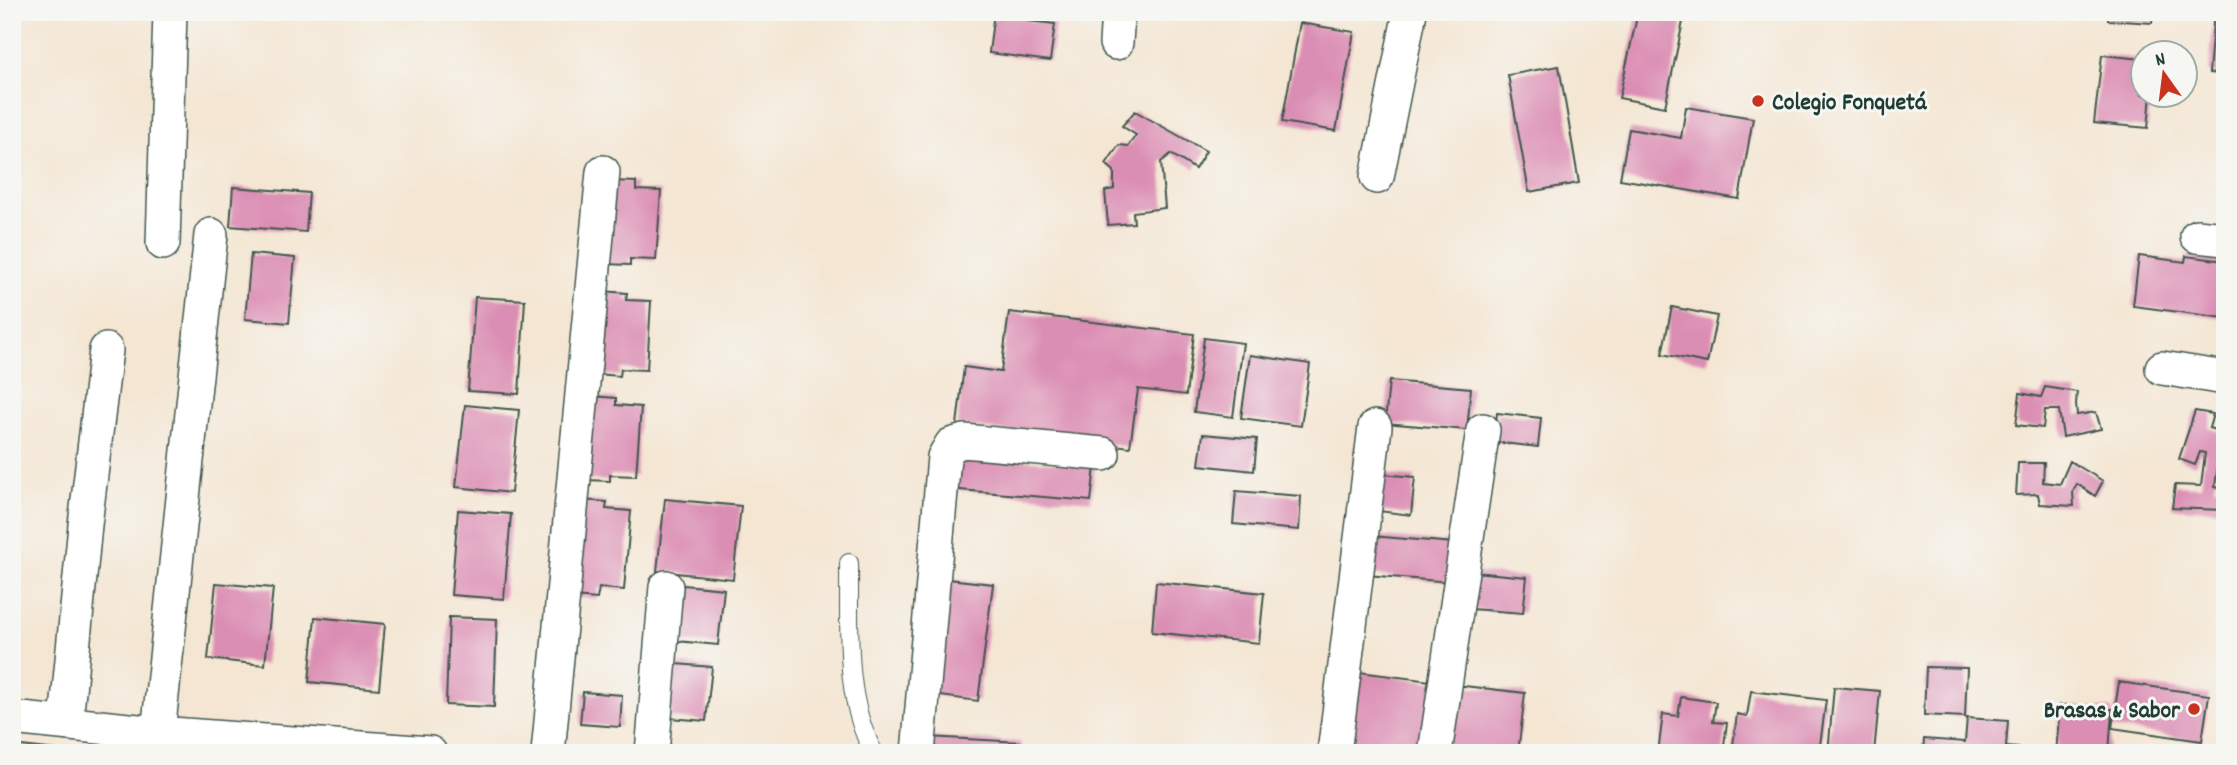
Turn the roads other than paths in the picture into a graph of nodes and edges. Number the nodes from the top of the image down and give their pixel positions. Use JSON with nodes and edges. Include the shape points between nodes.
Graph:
{"nodes":[{"id":1,"x":170,"y":12,"type":"edge"},
{"id":2,"x":1410,"y":12,"type":"edge"},
{"id":3,"x":603,"y":172,"type":"dead end"},
{"id":4,"x":1377,"y":177,"type":"dead end"},
{"id":5,"x":211,"y":235,"type":"dead end"},
{"id":6,"x":163,"y":243,"type":"dead end"},
{"id":7,"x":106,"y":350,"type":"dead end"},
{"id":8,"x":2162,"y":368,"type":"dead end"},
{"id":9,"x":2225,"y":378,"type":"edge"},
{"id":10,"x":1375,"y":427,"type":"dead end"},
{"id":11,"x":1483,"y":429,"type":"dead end"},
{"id":12,"x":1102,"y":454,"type":"dead end"},
{"id":13,"x":849,"y":563,"type":"dead end"},
{"id":14,"x":666,"y":587,"type":"dead end"},
{"id":15,"x":12,"y":718,"type":"edge"},
{"id":16,"x":66,"y":722,"type":"junction"},
{"id":17,"x":158,"y":733,"type":"junction"},
{"id":18,"x":430,"y":753,"type":"edge"},
{"id":19,"x":548,"y":753,"type":"edge"},
{"id":20,"x":652,"y":753,"type":"edge"},
{"id":21,"x":874,"y":753,"type":"edge"},
{"id":22,"x":918,"y":753,"type":"edge"},
{"id":23,"x":1334,"y":753,"type":"edge"},
{"id":24,"x":1436,"y":753,"type":"edge"}],
"edges":[{"from":1,"to":6,"type":"street"},
{"from":2,"to":4,"type":"street"},
{"from":3,"to":19,"type":"street"},
{"from":5,"to":17,"type":"street"},
{"from":7,"to":16,"type":"street"},
{"from":8,"to":9,"type":"street"},
{"from":10,"to":23,"type":"street"},
{"from":11,"to":24,"type":"street"},
{"from":12,"to":22,"type":"street","via":[[964,441],[950,445],[944,457]]},
{"from":13,"to":21,"type":"lane","via":[[852,687]]},
{"from":14,"to":20,"type":"street"},
{"from":15,"to":16,"type":"street"},
{"from":16,"to":17,"type":"street"},
{"from":17,"to":18,"type":"street"}]}
